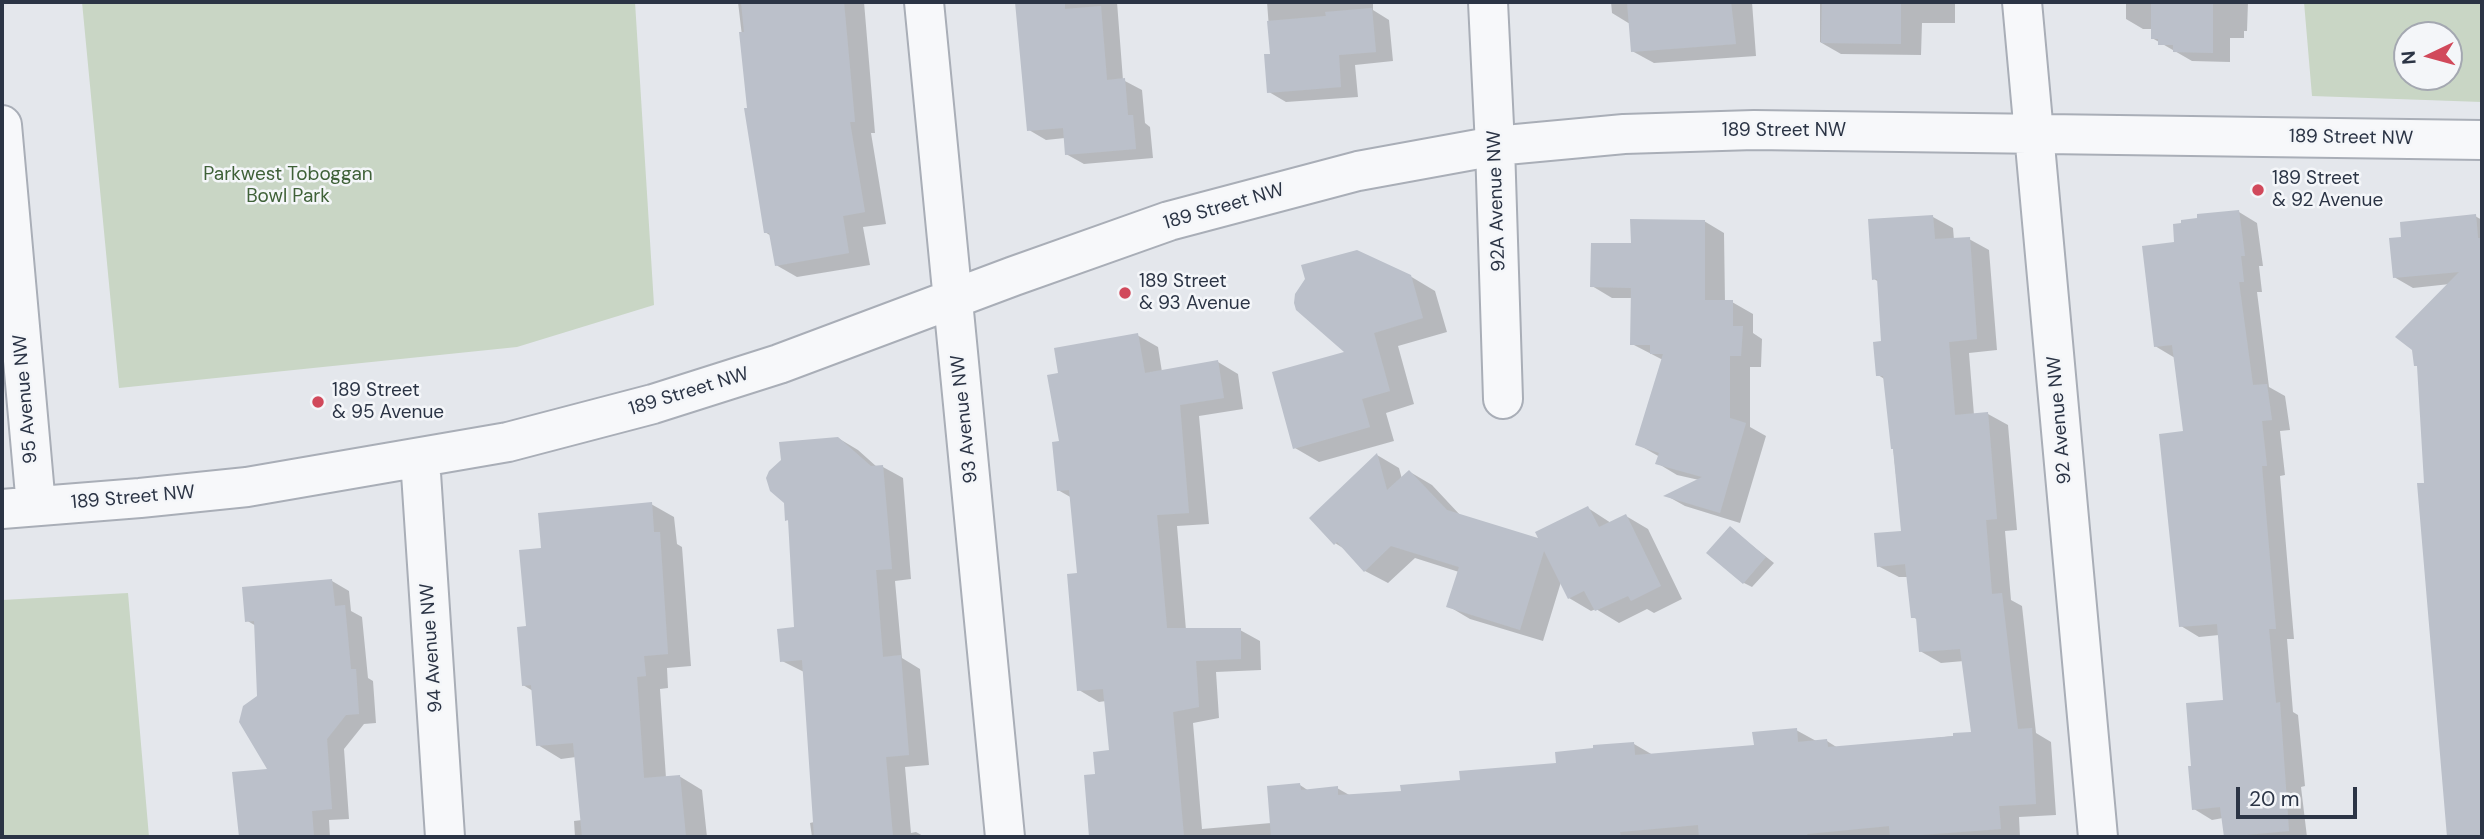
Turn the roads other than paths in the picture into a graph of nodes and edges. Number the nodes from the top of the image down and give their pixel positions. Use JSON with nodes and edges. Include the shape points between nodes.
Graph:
{"nodes":[{"id":1,"x":924,"y":2,"type":"edge"},
{"id":2,"x":1488,"y":2,"type":"edge"},
{"id":3,"x":2022,"y":2,"type":"edge"},
{"id":4,"x":2,"y":125,"type":"edge"},
{"id":5,"x":2034,"y":133,"type":"junction"},
{"id":6,"x":2482,"y":140,"type":"edge"},
{"id":7,"x":1495,"y":146,"type":"junction"},
{"id":8,"x":953,"y":300,"type":"junction"},
{"id":9,"x":1503,"y":399,"type":"dead end"},
{"id":10,"x":420,"y":458,"type":"junction"},
{"id":11,"x":19,"y":508,"type":"edge"},
{"id":12,"x":445,"y":837,"type":"edge"},
{"id":13,"x":1005,"y":837,"type":"edge"},
{"id":14,"x":2098,"y":837,"type":"edge"}],
"edges":[{"from":1,"to":8,"type":"street","name":"93 Avenue NW"},
{"from":2,"to":7,"type":"street","name":"92A Avenue NW"},
{"from":3,"to":5,"type":"street","name":"92 Avenue NW"},
{"from":4,"to":11,"type":"street","name":"95 Avenue NW"},
{"from":5,"to":6,"type":"street","name":"189 Street NW"},
{"from":5,"to":7,"type":"street","name":"189 Street NW","via":[[1754,130],[1624,134]]},
{"from":5,"to":14,"type":"street","name":"92 Avenue NW"},
{"from":7,"to":8,"type":"street","name":"189 Street NW","via":[[1357,171],[1169,221]]},
{"from":7,"to":9,"type":"street","name":"92A Avenue NW"},
{"from":8,"to":10,"type":"street","name":"189 Street NW","via":[[653,404],[509,442]]},
{"from":8,"to":13,"type":"street","name":"93 Avenue NW"},
{"from":10,"to":11,"type":"street","name":"189 Street NW","via":[[247,487]]},
{"from":10,"to":12,"type":"street","name":"94 Avenue NW"}]}
